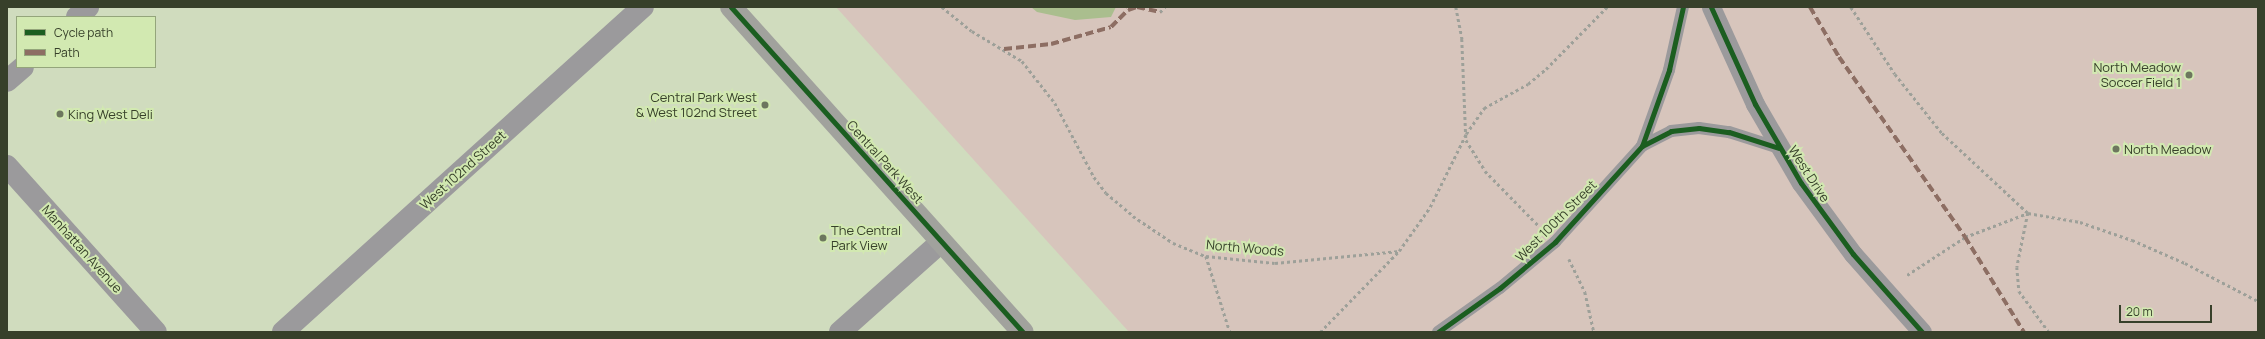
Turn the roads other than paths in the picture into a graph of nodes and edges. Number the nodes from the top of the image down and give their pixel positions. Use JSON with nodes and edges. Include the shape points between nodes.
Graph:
{"nodes":[{"id":1,"x":88,"y":7,"type":"edge"},
{"id":2,"x":643,"y":7,"type":"edge"},
{"id":3,"x":731,"y":7,"type":"edge"},
{"id":4,"x":1683,"y":7,"type":"edge"},
{"id":5,"x":1711,"y":7,"type":"edge"},
{"id":6,"x":78,"y":16,"type":"edge"},
{"id":7,"x":22,"y":68,"type":"edge"},
{"id":8,"x":7,"y":81,"type":"edge"},
{"id":9,"x":1642,"y":146,"type":"junction"},
{"id":10,"x":1779,"y":148,"type":"junction"},
{"id":11,"x":7,"y":166,"type":"edge"},
{"id":12,"x":942,"y":242,"type":"junction"},
{"id":13,"x":156,"y":332,"type":"edge"},
{"id":14,"x":283,"y":332,"type":"edge"},
{"id":15,"x":840,"y":332,"type":"edge"},
{"id":16,"x":1023,"y":332,"type":"edge"},
{"id":17,"x":1438,"y":332,"type":"edge"},
{"id":18,"x":1922,"y":332,"type":"edge"}],
"edges":[{"from":1,"to":6,"type":"street"},
{"from":2,"to":14,"type":"street","name":"West 102nd Street"},
{"from":3,"to":12,"type":"main road","name":"Central Park West"},
{"from":4,"to":9,"type":"lane","name":"West 100th Street","via":[[1669,70]]},
{"from":5,"to":10,"type":"street","name":"West Drive","via":[[1733,59]]},
{"from":7,"to":8,"type":"street"},
{"from":9,"to":10,"type":"lane","name":"West 100th Street","via":[[1671,131],[1699,128],[1730,132]]},
{"from":9,"to":17,"type":"lane","name":"West 100th Street","via":[[1555,242],[1505,284]]},
{"from":10,"to":18,"type":"street","name":"West Drive","via":[[1824,217]]},
{"from":11,"to":13,"type":"street","name":"Manhattan Avenue"},
{"from":12,"to":15,"type":"street"},
{"from":12,"to":16,"type":"main road","name":"Central Park West"}]}
